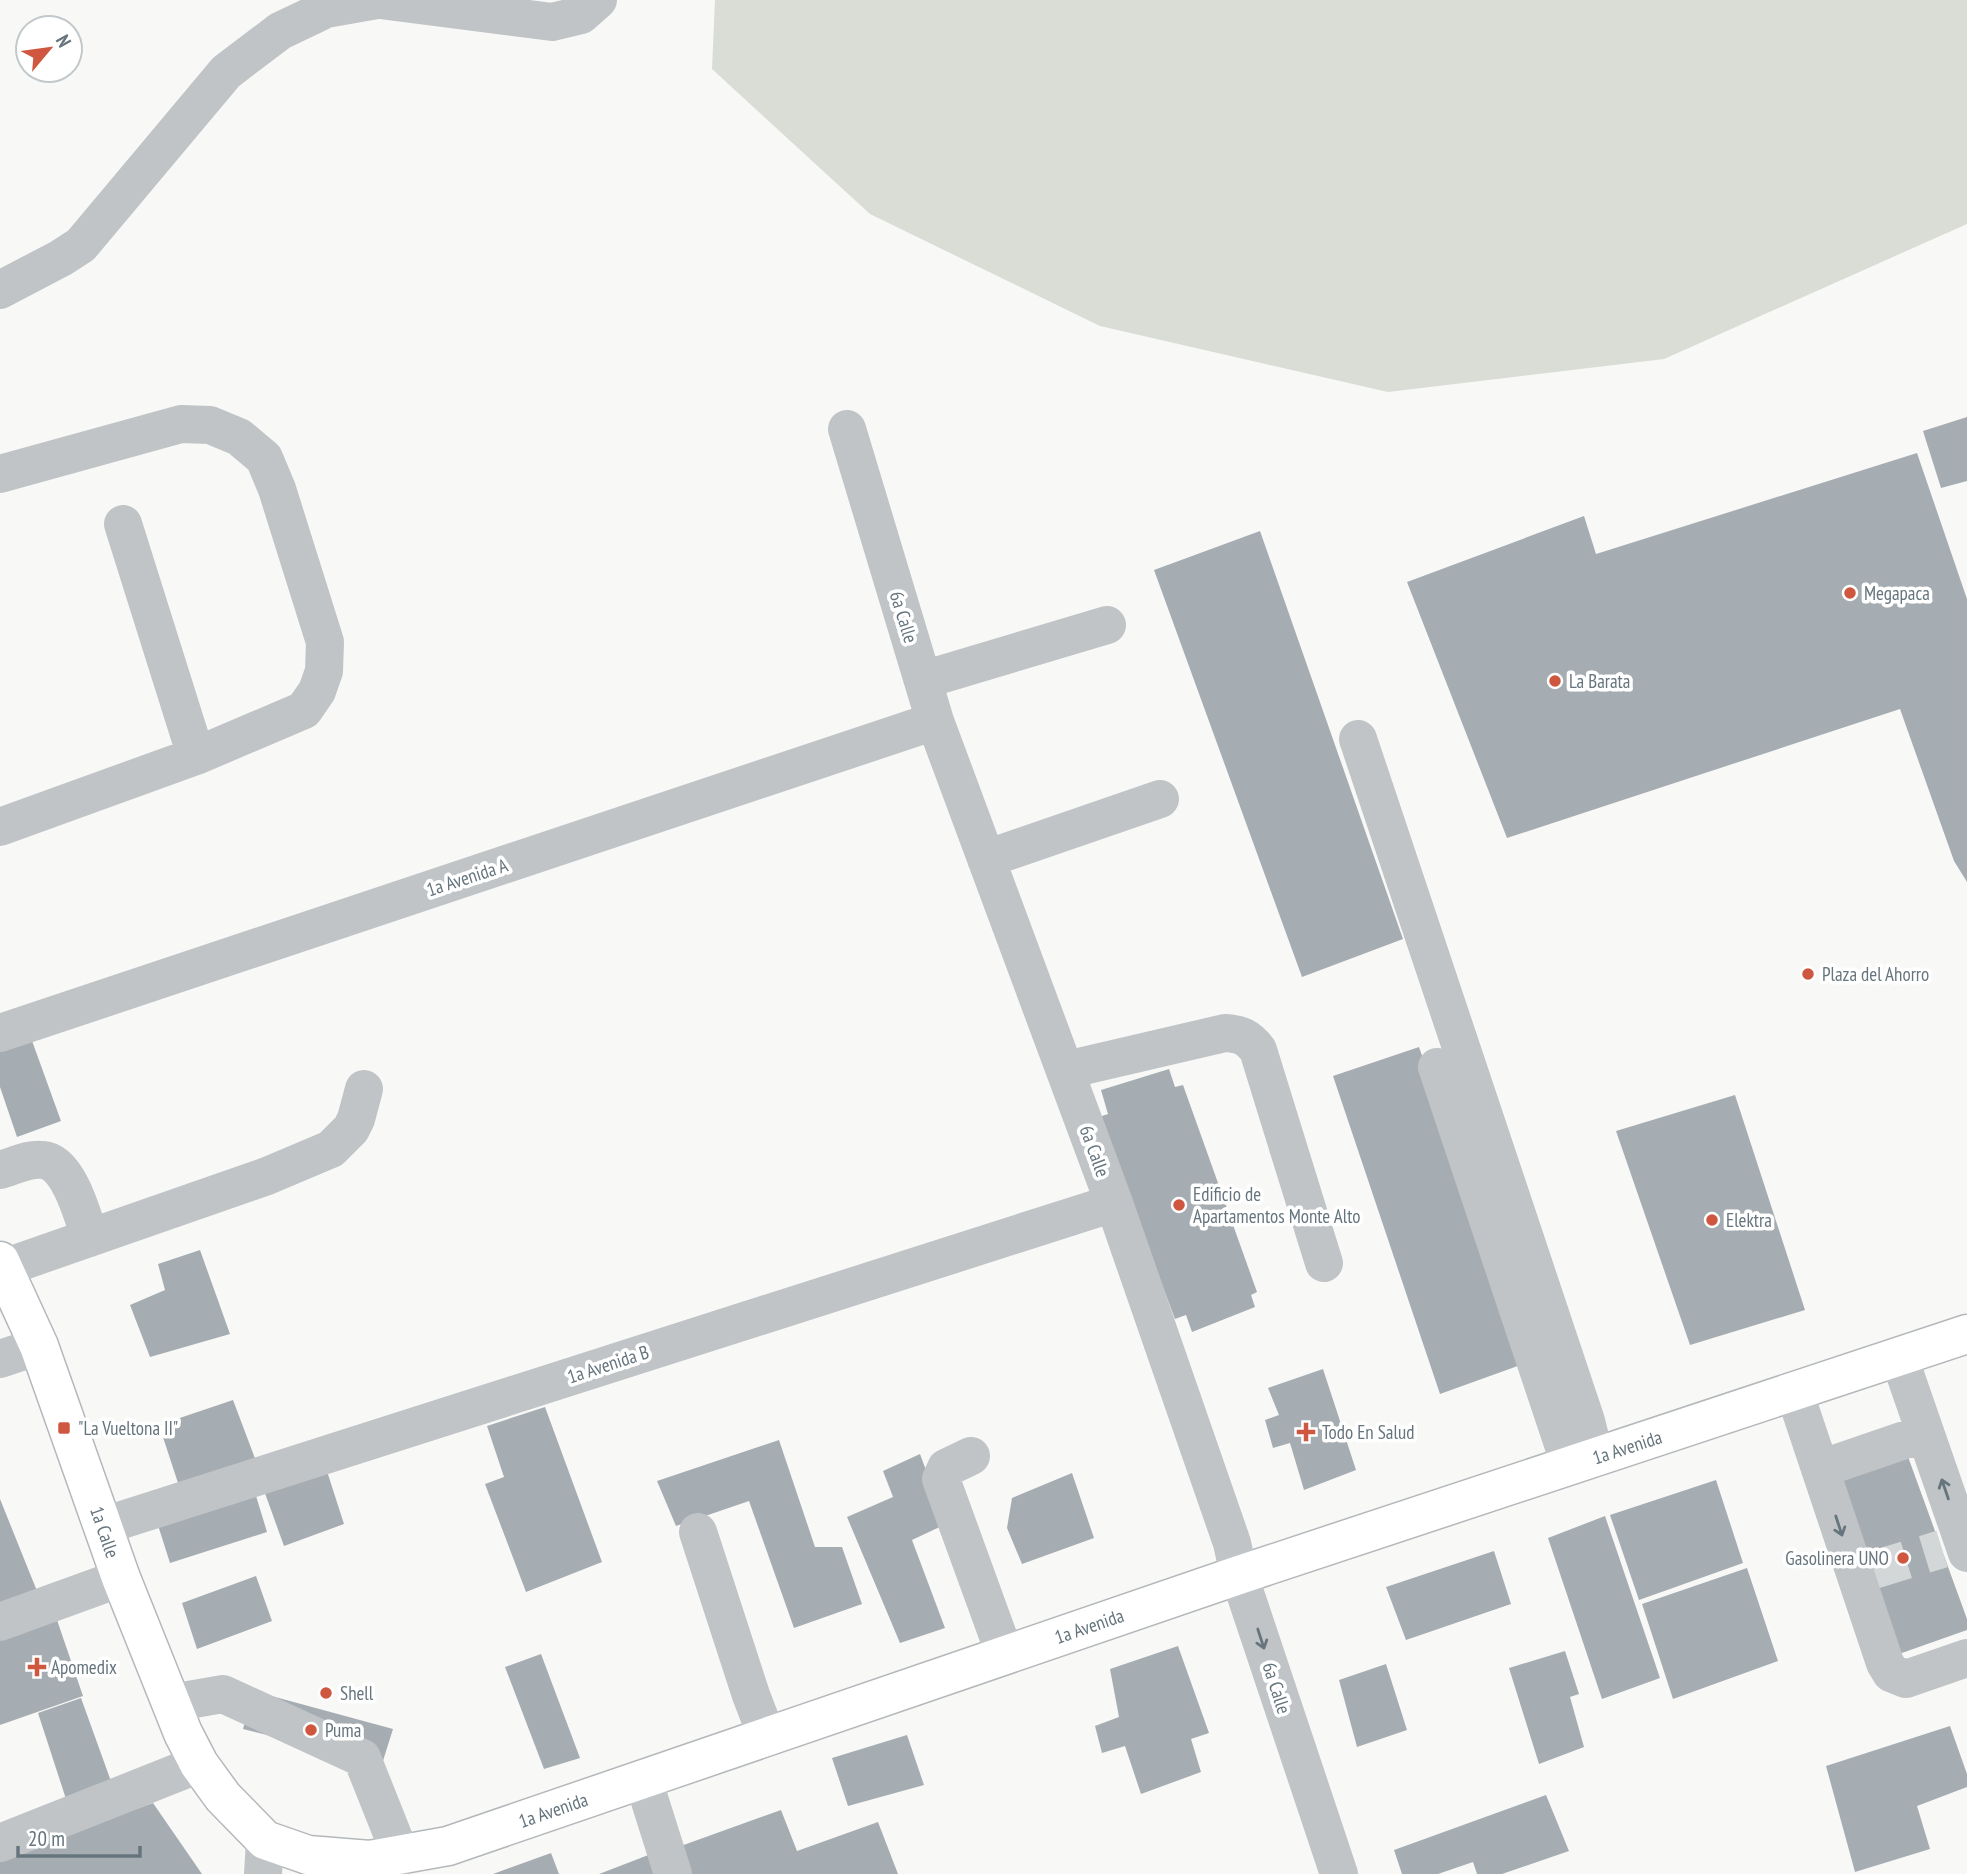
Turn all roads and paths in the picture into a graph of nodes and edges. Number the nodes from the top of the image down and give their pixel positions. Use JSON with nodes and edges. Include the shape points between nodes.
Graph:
{"nodes":[{"id":1,"x":379,"y":0,"type":"edge"},
{"id":2,"x":598,"y":0,"type":"edge"},
{"id":3,"x":0,"y":290,"type":"edge"},
{"id":4,"x":847,"y":429,"type":"dead end"},
{"id":5,"x":0,"y":474,"type":"edge"},
{"id":6,"x":123,"y":524,"type":"dead end"},
{"id":7,"x":1107,"y":625,"type":"dead end"},
{"id":8,"x":923,"y":680,"type":"junction"},
{"id":9,"x":935,"y":721,"type":"junction"},
{"id":10,"x":1358,"y":739,"type":"dead end"},
{"id":11,"x":196,"y":755,"type":"junction"},
{"id":12,"x":1160,"y":799,"type":"dead end"},
{"id":13,"x":0,"y":827,"type":"edge"},
{"id":14,"x":986,"y":859,"type":"junction"},
{"id":15,"x":0,"y":1032,"type":"edge"},
{"id":16,"x":1437,"y":1067,"type":"dead end"},
{"id":17,"x":1066,"y":1070,"type":"junction"},
{"id":18,"x":364,"y":1089,"type":"dead end"},
{"id":19,"x":0,"y":1170,"type":"edge"},
{"id":20,"x":1114,"y":1203,"type":"junction"},
{"id":21,"x":90,"y":1238,"type":"junction"},
{"id":22,"x":1324,"y":1263,"type":"dead end"},
{"id":23,"x":2,"y":1265,"type":"edge"},
{"id":24,"x":1967,"y":1334,"type":"edge"},
{"id":25,"x":39,"y":1346,"type":"junction"},
{"id":26,"x":1899,"y":1357,"type":"junction"},
{"id":27,"x":0,"y":1359,"type":"edge"},
{"id":28,"x":1794,"y":1391,"type":"junction"},
{"id":29,"x":1925,"y":1433,"type":"junction"},
{"id":30,"x":971,"y":1456,"type":"dead end"},
{"id":31,"x":1582,"y":1461,"type":"junction"},
{"id":32,"x":1820,"y":1469,"type":"junction"},
{"id":33,"x":103,"y":1526,"type":"junction"},
{"id":34,"x":698,"y":1532,"type":"dead end"},
{"id":35,"x":1957,"y":1548,"type":"edge"},
{"id":36,"x":1239,"y":1575,"type":"junction"},
{"id":37,"x":121,"y":1578,"type":"junction"},
{"id":38,"x":0,"y":1622,"type":"edge"},
{"id":39,"x":1005,"y":1655,"type":"junction"},
{"id":40,"x":1967,"y":1658,"type":"edge"},
{"id":41,"x":171,"y":1703,"type":"junction"},
{"id":42,"x":767,"y":1737,"type":"junction"},
{"id":43,"x":199,"y":1764,"type":"junction"},
{"id":44,"x":643,"y":1779,"type":"junction"},
{"id":45,"x":223,"y":1797,"type":"joint"},
{"id":46,"x":0,"y":1843,"type":"edge"},
{"id":47,"x":401,"y":1856,"type":"junction"},
{"id":48,"x":264,"y":1857,"type":"edge"},
{"id":49,"x":673,"y":1874,"type":"edge"},
{"id":50,"x":1339,"y":1874,"type":"edge"}],
"edges":[{"from":1,"to":2,"type":"street","via":[[552,22],[581,15]]},
{"from":1,"to":3,"type":"street","via":[[326,9],[280,31],[226,72],[80,245]]},
{"from":4,"to":8,"type":"street","name":"6a Calle"},
{"from":5,"to":11,"type":"street","via":[[181,424],[210,425],[239,437],[264,458],[325,642],[324,671],[304,710]]},
{"from":6,"to":11,"type":"street"},
{"from":7,"to":8,"type":"street"},
{"from":8,"to":9,"type":"street","name":"6a Calle"},
{"from":9,"to":14,"type":"street","name":"6a Calle"},
{"from":9,"to":15,"type":"street","name":"1a Avenida A"},
{"from":10,"to":31,"type":"street","via":[[1586,1422]]},
{"from":11,"to":13,"type":"street"},
{"from":12,"to":14,"type":"street"},
{"from":14,"to":17,"type":"street","name":"6a Calle"},
{"from":16,"to":31,"type":"street"},
{"from":17,"to":20,"type":"street","name":"6a Calle"},
{"from":17,"to":22,"type":"street","via":[[1225,1032],[1250,1039],[1258,1050]]},
{"from":18,"to":21,"type":"street","via":[[351,1129],[331,1149]]},
{"from":19,"to":21,"type":"street","via":[[32,1160],[54,1163],[77,1199]]},
{"from":20,"to":33,"type":"street","name":"1a Avenida B"},
{"from":20,"to":36,"type":"street","name":"6a Calle","via":[[1232,1543]]},
{"from":21,"to":23,"type":"street"},
{"from":23,"to":25,"type":"main road","name":"1a Calle"},
{"from":24,"to":26,"type":"main road","name":"1a Avenida"},
{"from":25,"to":27,"type":"street"},
{"from":25,"to":33,"type":"main road","name":"1a Calle"},
{"from":26,"to":28,"type":"main road","name":"1a Avenida"},
{"from":26,"to":29,"type":"street"},
{"from":28,"to":31,"type":"main road","name":"1a Avenida"},
{"from":28,"to":32,"type":"street"},
{"from":29,"to":32,"type":"street"},
{"from":35,"to":29,"type":"street","one_way":true},
{"from":30,"to":39,"type":"street","via":[[946,1468],[941,1479]]},
{"from":31,"to":36,"type":"main road","name":"1a Avenida"},
{"from":32,"to":40,"type":"street","one_way":true,"via":[[1863,1573],[1891,1673],[1906,1679]]},
{"from":33,"to":37,"type":"main road","name":"1a Calle"},
{"from":34,"to":42,"type":"street"},
{"from":36,"to":39,"type":"main road","name":"1a Avenida"},
{"from":36,"to":50,"type":"street","name":"6a Calle","one_way":true},
{"from":37,"to":38,"type":"street"},
{"from":37,"to":41,"type":"main road","name":"1a Calle"},
{"from":39,"to":42,"type":"main road","name":"1a Avenida"},
{"from":41,"to":43,"type":"main road","name":"1a Calle"},
{"from":41,"to":47,"type":"street","via":[[223,1695],[362,1758]]},
{"from":42,"to":44,"type":"main road","name":"1a Avenida"},
{"from":43,"to":45,"type":"main road","name":"1a Calle"},
{"from":43,"to":46,"type":"street"},
{"from":44,"to":47,"type":"main road","name":"1a Avenida","via":[[448,1846]]},
{"from":44,"to":49,"type":"street"},
{"from":45,"to":48,"type":"main road","name":"1a Avenida"},
{"from":47,"to":48,"type":"main road","name":"1a Avenida","via":[[370,1860],[308,1854]]}]}
